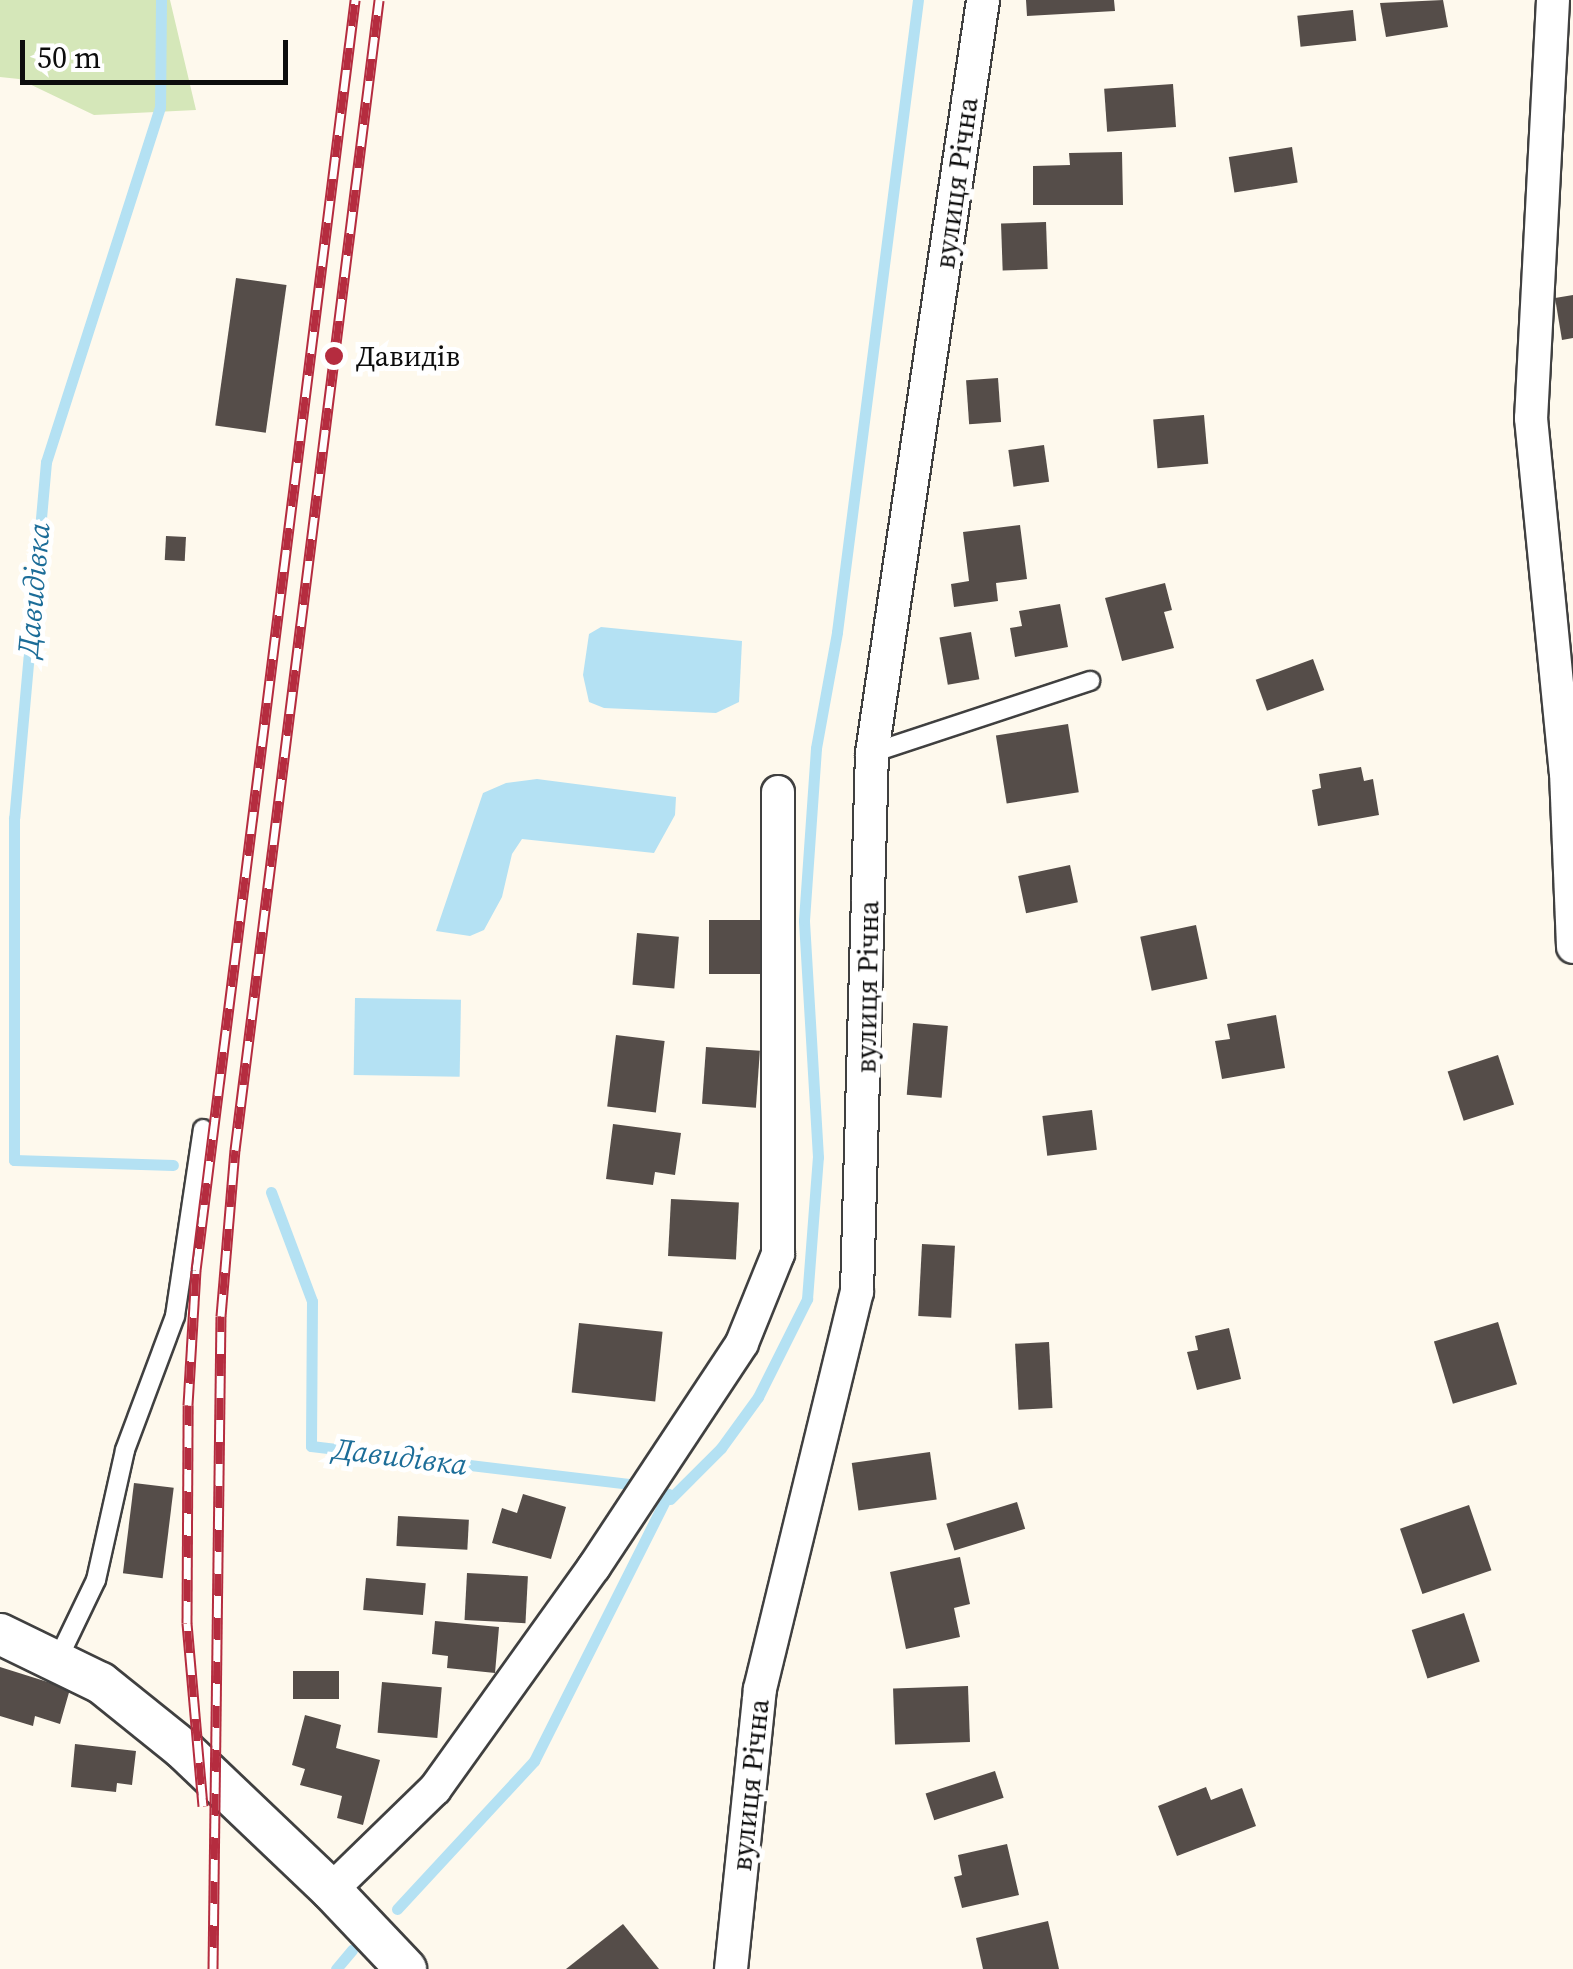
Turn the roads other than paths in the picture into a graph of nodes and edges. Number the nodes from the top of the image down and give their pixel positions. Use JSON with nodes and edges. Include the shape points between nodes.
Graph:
{"nodes":[{"id":1,"x":983,"y":0,"type":"edge"},
{"id":2,"x":1553,"y":0,"type":"edge"},
{"id":3,"x":1090,"y":681,"type":"dead end"},
{"id":4,"x":872,"y":753,"type":"junction"},
{"id":5,"x":778,"y":792,"type":"dead end"},
{"id":6,"x":1573,"y":948,"type":"edge"},
{"id":7,"x":204,"y":1129,"type":"dead end"},
{"id":8,"x":0,"y":1634,"type":"edge"},
{"id":9,"x":58,"y":1659,"type":"junction"},
{"id":10,"x":331,"y":1890,"type":"junction"},
{"id":11,"x":406,"y":1969,"type":"edge"},
{"id":12,"x":731,"y":1969,"type":"edge"}],
"edges":[{"from":1,"to":4,"type":"street","name":"вулиця Річна"},
{"from":2,"to":6,"type":"street","via":[[1532,418],[1566,772]]},
{"from":3,"to":4,"type":"lane"},
{"from":4,"to":12,"type":"street","name":"вулиця Річна","via":[[857,1292],[760,1689]]},
{"from":5,"to":10,"type":"street","via":[[778,1254],[742,1343],[435,1789]]},
{"from":7,"to":9,"type":"lane","via":[[175,1316],[125,1450],[96,1580]]},
{"from":8,"to":9,"type":"street"},
{"from":9,"to":10,"type":"street","via":[[184,1749]]},
{"from":10,"to":11,"type":"street"}]}
